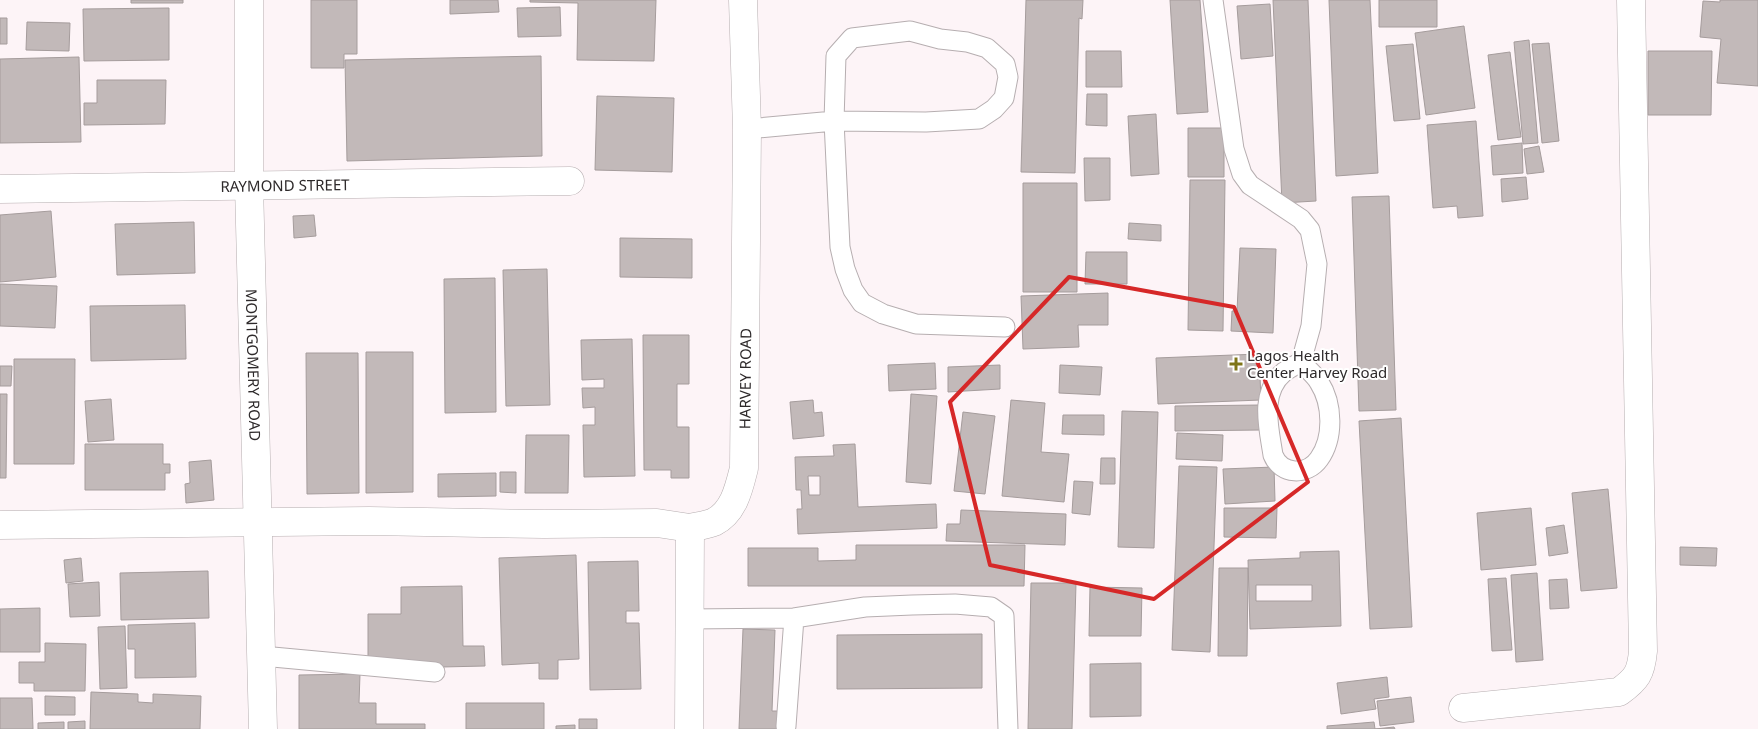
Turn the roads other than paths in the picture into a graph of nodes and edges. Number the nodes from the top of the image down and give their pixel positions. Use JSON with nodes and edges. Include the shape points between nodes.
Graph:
{"nodes":[{"id":1,"x":249,"y":0,"type":"edge"},
{"id":2,"x":743,"y":0,"type":"edge"},
{"id":3,"x":1213,"y":0,"type":"edge"},
{"id":4,"x":1631,"y":0,"type":"edge"},
{"id":5,"x":834,"y":121,"type":"junction"},
{"id":6,"x":747,"y":129,"type":"junction"},
{"id":7,"x":570,"y":181,"type":"dead end"},
{"id":8,"x":249,"y":185,"type":"junction"},
{"id":9,"x":0,"y":189,"type":"edge"},
{"id":10,"x":1006,"y":327,"type":"dead end"},
{"id":11,"x":1301,"y":362,"type":"junction"},
{"id":12,"x":258,"y":522,"type":"junction"},
{"id":13,"x":0,"y":525,"type":"edge"},
{"id":14,"x":690,"y":528,"type":"junction"},
{"id":15,"x":794,"y":618,"type":"junction"},
{"id":16,"x":688,"y":619,"type":"junction"},
{"id":17,"x":262,"y":656,"type":"junction"},
{"id":18,"x":435,"y":672,"type":"dead end"},
{"id":19,"x":1463,"y":708,"type":"dead end"},
{"id":20,"x":786,"y":726,"type":"dead end"},
{"id":21,"x":263,"y":729,"type":"edge"},
{"id":22,"x":689,"y":729,"type":"edge"},
{"id":23,"x":1008,"y":729,"type":"edge"}],
"edges":[{"from":1,"to":8,"type":"street","name":"MONTGOMERY ROAD"},
{"from":2,"to":6,"type":"street","name":"HARVEY ROAD"},
{"from":3,"to":11,"type":"lane","via":[[1234,149],[1242,174],[1250,184],[1301,219],[1310,230],[1317,264],[1310,326]]},
{"from":4,"to":19,"type":"street","via":[[1642,666],[1634,682],[1619,692]]},
{"from":5,"to":5,"type":"lane","via":[[836,56],[852,38],[910,31],[987,48],[1005,64],[1008,77],[1004,98],[979,118],[926,122]]},
{"from":5,"to":6,"type":"lane"},
{"from":5,"to":10,"type":"lane","via":[[840,247],[853,290],[862,303],[883,314],[916,324]]},
{"from":6,"to":14,"type":"street","name":"HARVEY ROAD","via":[[744,468],[730,509],[714,522]]},
{"from":7,"to":8,"type":"street","name":"RAYMOND STREET"},
{"from":8,"to":9,"type":"street","name":"RAYMOND STREET"},
{"from":8,"to":12,"type":"street","name":"MONTGOMERY ROAD"},
{"from":11,"to":11,"type":"lane","via":[[1319,382],[1325,395],[1330,420],[1329,436],[1318,460],[1311,467],[1290,472],[1281,467],[1273,455],[1266,407],[1270,393],[1284,372]]},
{"from":12,"to":13,"type":"street"},
{"from":12,"to":14,"type":"street","via":[[656,523]]},
{"from":12,"to":17,"type":"street","name":"MONTGOMERY ROAD"},
{"from":14,"to":16,"type":"street"},
{"from":15,"to":16,"type":"lane"},
{"from":15,"to":20,"type":"lane"},
{"from":15,"to":23,"type":"lane","via":[[874,606],[955,604],[992,607],[1004,616]]},
{"from":16,"to":22,"type":"street"},
{"from":17,"to":18,"type":"lane"},
{"from":17,"to":21,"type":"street","name":"MONTGOMERY ROAD"}]}
